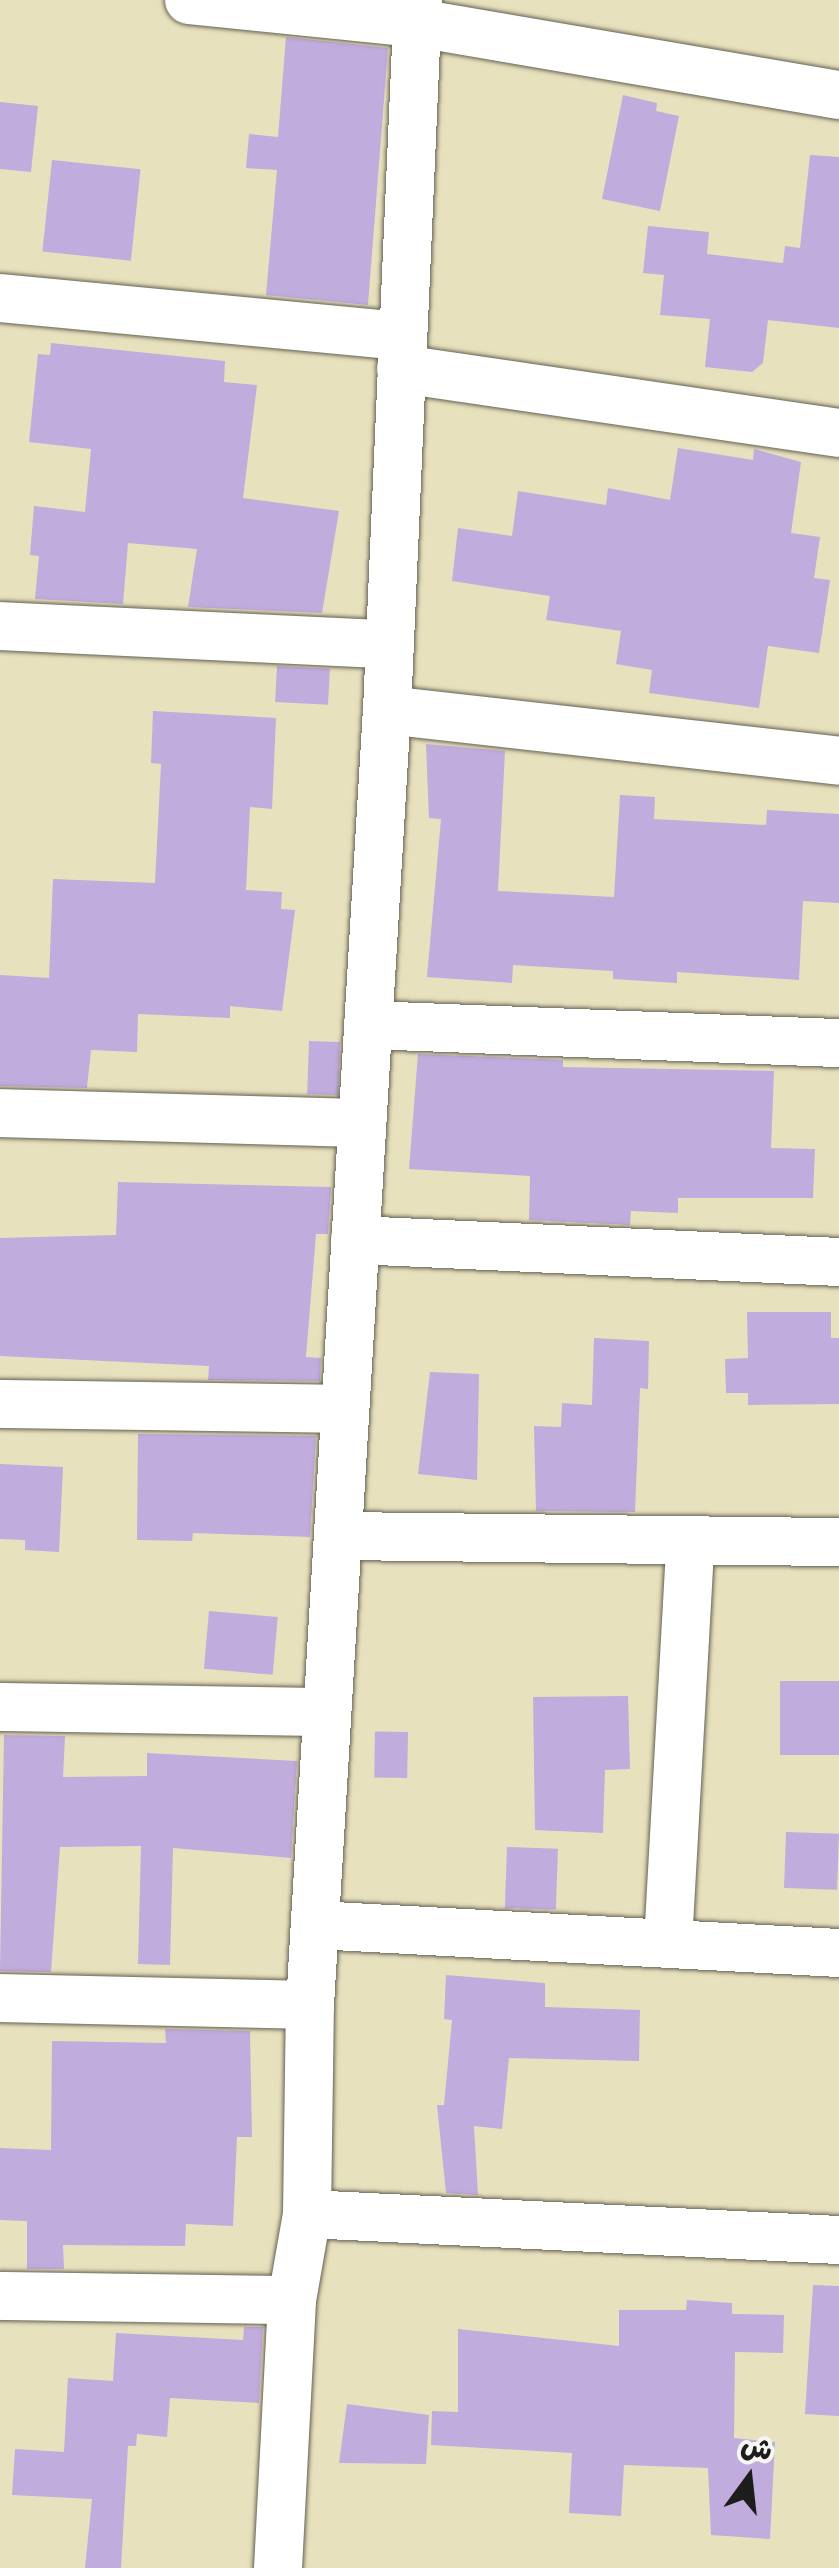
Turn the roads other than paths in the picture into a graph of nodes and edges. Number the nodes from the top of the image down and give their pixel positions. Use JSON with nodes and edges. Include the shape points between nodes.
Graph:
{"nodes":[{"id":1,"x":189,"y":0,"type":"edge"},
{"id":2,"x":418,"y":11,"type":"edge"},
{"id":3,"x":839,"y":96,"type":"edge"},
{"id":4,"x":0,"y":298,"type":"edge"},
{"id":5,"x":402,"y":352,"type":"junction"},
{"id":6,"x":839,"y":433,"type":"edge"},
{"id":7,"x":0,"y":626,"type":"edge"},
{"id":8,"x":388,"y":644,"type":"junction"},
{"id":9,"x":386,"y":710,"type":"junction"},
{"id":10,"x":839,"y":762,"type":"edge"},
{"id":11,"x":368,"y":1025,"type":"junction"},
{"id":12,"x":839,"y":1043,"type":"edge"},
{"id":13,"x":0,"y":1113,"type":"edge"},
{"id":14,"x":360,"y":1123,"type":"junction"},
{"id":15,"x":354,"y":1240,"type":"junction"},
{"id":16,"x":839,"y":1262,"type":"edge"},
{"id":17,"x":0,"y":1404,"type":"edge"},
{"id":18,"x":345,"y":1409,"type":"junction"},
{"id":19,"x":340,"y":1536,"type":"junction"},
{"id":20,"x":839,"y":1542,"type":"edge"},
{"id":21,"x":690,"y":1545,"type":"junction"},
{"id":22,"x":0,"y":1707,"type":"edge"},
{"id":23,"x":326,"y":1712,"type":"junction"},
{"id":24,"x":316,"y":1925,"type":"junction"},
{"id":25,"x":668,"y":1943,"type":"junction"},
{"id":26,"x":839,"y":1952,"type":"edge"},
{"id":27,"x":0,"y":1998,"type":"edge"},
{"id":28,"x":310,"y":2005,"type":"junction"},
{"id":29,"x":307,"y":2214,"type":"junction"},
{"id":30,"x":839,"y":2240,"type":"edge"},
{"id":31,"x":0,"y":2296,"type":"edge"},
{"id":32,"x":292,"y":2300,"type":"junction"},
{"id":33,"x":278,"y":2568,"type":"edge"}],
"edges":[{"from":1,"to":2,"type":"street"},
{"from":2,"to":3,"type":"street"},
{"from":2,"to":5,"type":"street"},
{"from":4,"to":5,"type":"street"},
{"from":5,"to":6,"type":"street"},
{"from":5,"to":8,"type":"street"},
{"from":7,"to":8,"type":"street"},
{"from":8,"to":9,"type":"street"},
{"from":9,"to":10,"type":"street"},
{"from":9,"to":11,"type":"street"},
{"from":11,"to":12,"type":"street"},
{"from":11,"to":14,"type":"street"},
{"from":13,"to":14,"type":"street"},
{"from":14,"to":15,"type":"street"},
{"from":15,"to":16,"type":"street"},
{"from":15,"to":18,"type":"street"},
{"from":17,"to":18,"type":"street"},
{"from":18,"to":19,"type":"street"},
{"from":19,"to":21,"type":"street"},
{"from":19,"to":23,"type":"street"},
{"from":20,"to":21,"type":"street"},
{"from":21,"to":25,"type":"street"},
{"from":22,"to":23,"type":"street"},
{"from":23,"to":24,"type":"street"},
{"from":24,"to":25,"type":"street"},
{"from":24,"to":28,"type":"street"},
{"from":25,"to":26,"type":"street"},
{"from":27,"to":28,"type":"street"},
{"from":28,"to":29,"type":"street"},
{"from":29,"to":30,"type":"street"},
{"from":29,"to":32,"type":"street"},
{"from":31,"to":32,"type":"street"},
{"from":32,"to":33,"type":"street"}]}
